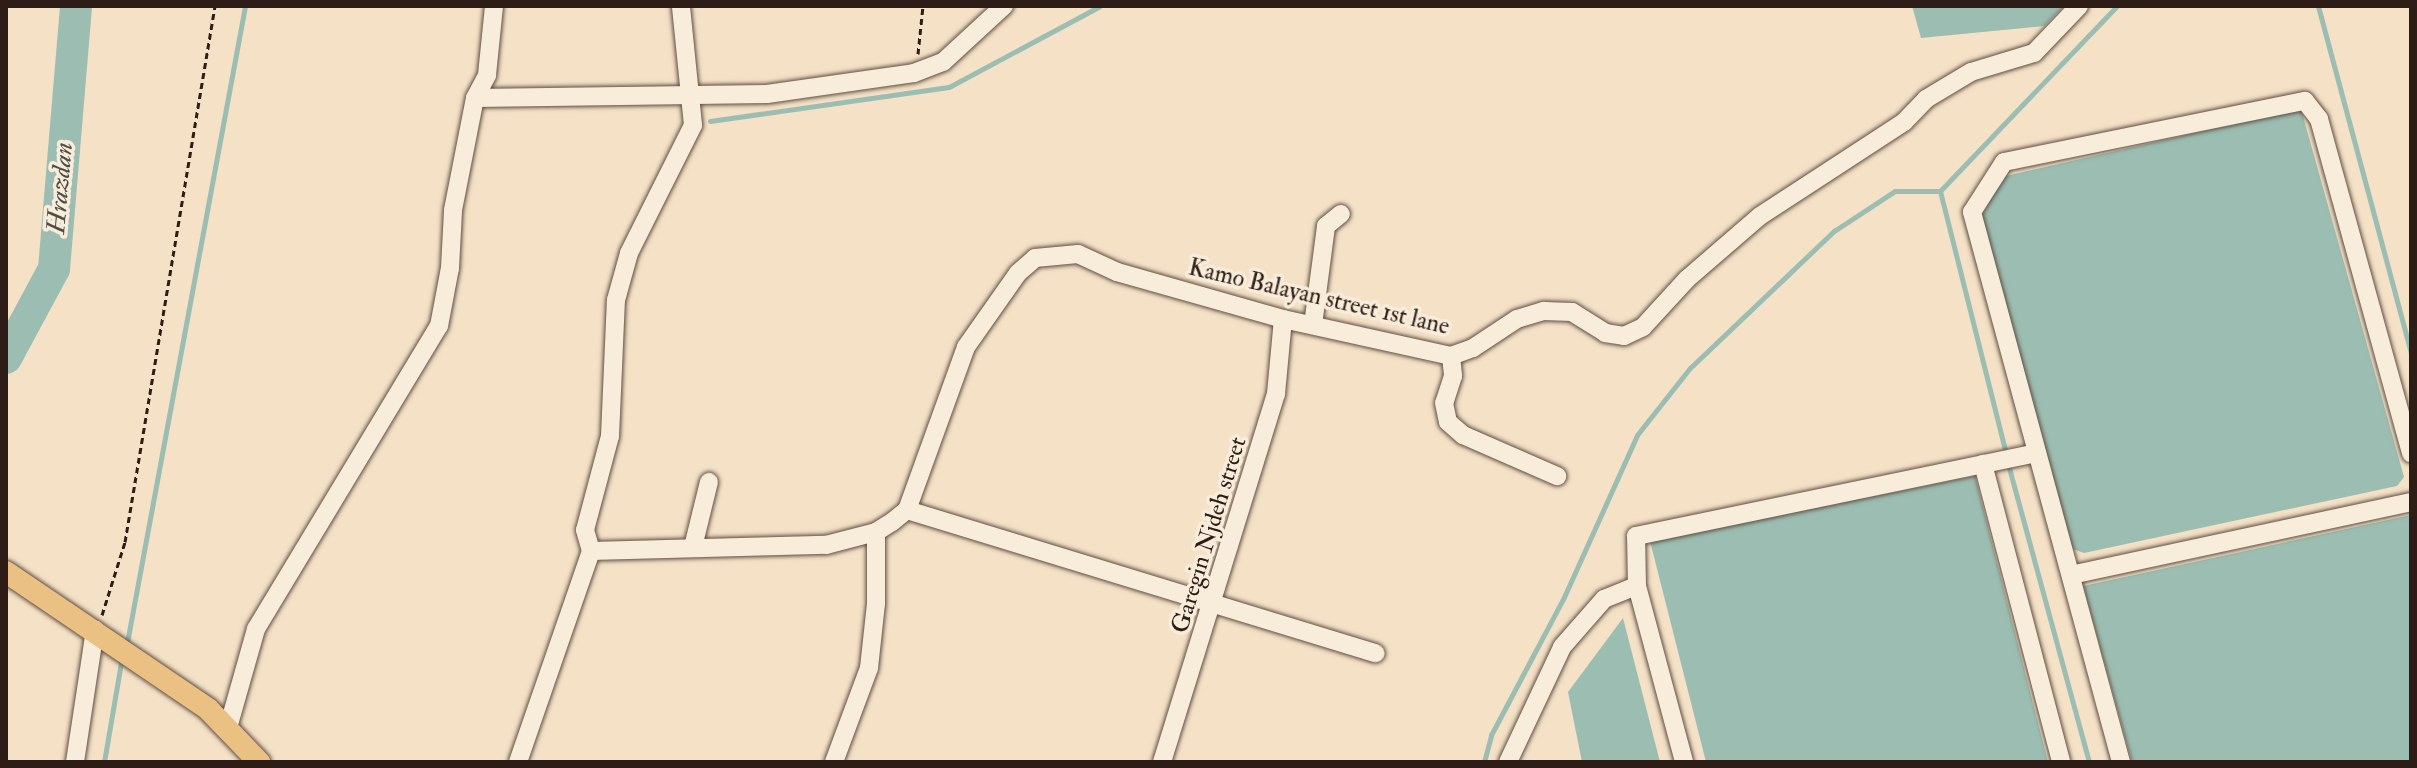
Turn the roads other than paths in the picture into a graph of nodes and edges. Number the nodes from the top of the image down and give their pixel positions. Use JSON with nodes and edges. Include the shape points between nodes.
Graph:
{"nodes":[{"id":1,"x":494,"y":6,"type":"edge"},
{"id":2,"x":681,"y":6,"type":"edge"},
{"id":3,"x":1004,"y":6,"type":"edge"},
{"id":4,"x":2079,"y":6,"type":"edge"},
{"id":5,"x":694,"y":95,"type":"junction"},
{"id":6,"x":475,"y":98,"type":"junction"},
{"id":7,"x":1341,"y":214,"type":"dead end"},
{"id":8,"x":1283,"y":319,"type":"junction"},
{"id":9,"x":1313,"y":325,"type":"junction"},
{"id":10,"x":1451,"y":356,"type":"junction"},
{"id":11,"x":2036,"y":453,"type":"junction"},
{"id":12,"x":2411,"y":454,"type":"edge"},
{"id":13,"x":1983,"y":464,"type":"junction"},
{"id":14,"x":1557,"y":476,"type":"dead end"},
{"id":15,"x":709,"y":482,"type":"dead end"},
{"id":16,"x":2411,"y":502,"type":"edge"},
{"id":17,"x":907,"y":510,"type":"junction"},
{"id":18,"x":876,"y":532,"type":"junction"},
{"id":19,"x":693,"y":547,"type":"junction"},
{"id":20,"x":591,"y":551,"type":"junction"},
{"id":21,"x":6,"y":572,"type":"edge"},
{"id":22,"x":2071,"y":575,"type":"junction"},
{"id":23,"x":1637,"y":586,"type":"junction"},
{"id":24,"x":1216,"y":603,"type":"junction"},
{"id":25,"x":105,"y":635,"type":"junction"},
{"id":26,"x":1376,"y":653,"type":"dead end"},
{"id":27,"x":228,"y":728,"type":"junction"},
{"id":28,"x":75,"y":762,"type":"edge"},
{"id":29,"x":259,"y":762,"type":"edge"},
{"id":30,"x":518,"y":762,"type":"edge"},
{"id":31,"x":834,"y":762,"type":"edge"},
{"id":32,"x":1162,"y":762,"type":"edge"},
{"id":33,"x":1508,"y":762,"type":"edge"},
{"id":34,"x":1684,"y":762,"type":"edge"},
{"id":35,"x":2061,"y":762,"type":"edge"},
{"id":36,"x":2121,"y":762,"type":"edge"}],
"edges":[{"from":1,"to":6,"type":"street","via":[[487,75]]},
{"from":2,"to":5,"type":"street"},
{"from":3,"to":5,"type":"street","via":[[943,62],[914,73],[767,94]]},
{"from":4,"to":10,"type":"street","name":"Kamo Balayan street 1st lane","via":[[2034,53],[1971,72],[1760,216],[1687,279],[1643,327],[1624,336],[1605,333],[1572,312],[1544,311],[1517,319]]},
{"from":5,"to":6,"type":"street"},
{"from":5,"to":20,"type":"street","via":[[693,125],[629,253],[616,300],[610,436],[585,530]]},
{"from":6,"to":27,"type":"street","via":[[453,210],[439,326],[256,629]]},
{"from":7,"to":9,"type":"street","via":[[1326,226]]},
{"from":8,"to":9,"type":"street","name":"Kamo Balayan street 1st lane"},
{"from":8,"to":17,"type":"street","name":"Kamo Balayan street 1st lane","via":[[1117,272],[1078,254],[1035,258],[966,347]]},
{"from":8,"to":24,"type":"street","name":"Garegin Njdeh street","via":[[1276,394]]},
{"from":9,"to":10,"type":"street","name":"Kamo Balayan street 1st lane"},
{"from":10,"to":14,"type":"street","via":[[1453,376],[1444,403],[1448,422],[1463,435]]},
{"from":11,"to":12,"type":"street","via":[[1972,212],[2004,162],[2305,101],[2319,119]]},
{"from":11,"to":13,"type":"street"},
{"from":11,"to":22,"type":"street"},
{"from":13,"to":23,"type":"street","via":[[1636,536]]},
{"from":13,"to":35,"type":"street"},
{"from":15,"to":19,"type":"street"},
{"from":16,"to":22,"type":"street"},
{"from":17,"to":18,"type":"street"},
{"from":17,"to":24,"type":"street"},
{"from":18,"to":19,"type":"street","via":[[780,549]]},
{"from":18,"to":31,"type":"street","via":[[869,668]]},
{"from":19,"to":20,"type":"street"},
{"from":20,"to":30,"type":"street"},
{"from":21,"to":25,"type":"main road"},
{"from":22,"to":36,"type":"street"},
{"from":23,"to":33,"type":"street","via":[[1604,599],[1562,647]]},
{"from":23,"to":34,"type":"street"},
{"from":24,"to":26,"type":"street"},
{"from":24,"to":32,"type":"street","name":"Garegin Njdeh street"},
{"from":25,"to":27,"type":"main road"},
{"from":25,"to":28,"type":"street"},
{"from":27,"to":29,"type":"main road"}]}
